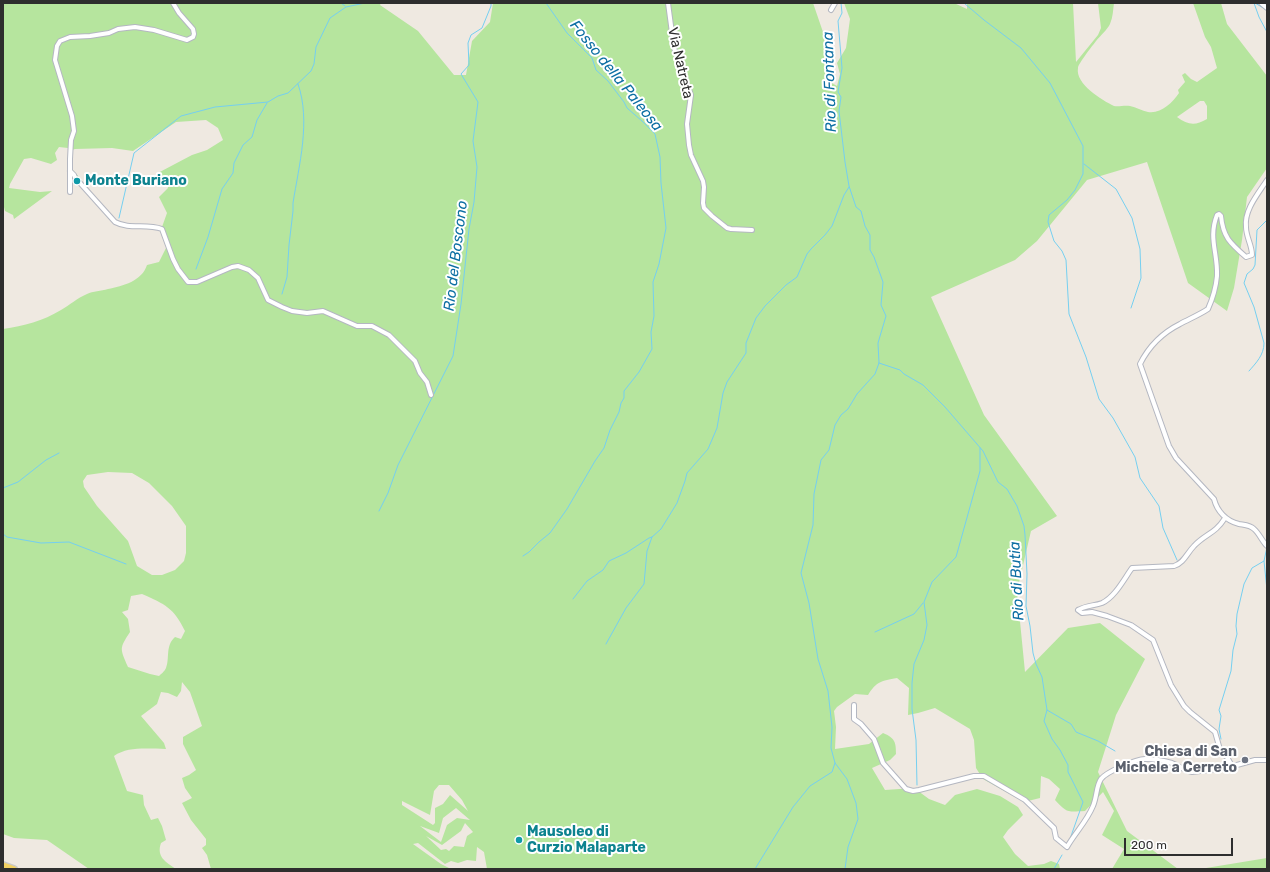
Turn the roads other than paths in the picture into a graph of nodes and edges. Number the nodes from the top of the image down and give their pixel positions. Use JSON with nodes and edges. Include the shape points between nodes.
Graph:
{"nodes":[{"id":1,"x":173,"y":3,"type":"edge"},
{"id":2,"x":668,"y":3,"type":"edge"},
{"id":3,"x":835,"y":3,"type":"edge"},
{"id":4,"x":1261,"y":3,"type":"edge"},
{"id":5,"x":1267,"y":8,"type":"edge"},
{"id":6,"x":831,"y":10,"type":"dead end"},
{"id":7,"x":70,"y":171,"type":"junction"},
{"id":8,"x":70,"y":180,"type":"junction"},
{"id":9,"x":76,"y":180,"type":"junction"},
{"id":10,"x":1267,"y":180,"type":"edge"},
{"id":11,"x":70,"y":192,"type":"dead end"},
{"id":12,"x":752,"y":230,"type":"dead end"},
{"id":13,"x":431,"y":395,"type":"dead end"},
{"id":14,"x":1225,"y":518,"type":"junction"},
{"id":15,"x":1267,"y":546,"type":"edge"},
{"id":16,"x":854,"y":704,"type":"dead end"},
{"id":17,"x":1267,"y":760,"type":"edge"},
{"id":18,"x":1232,"y":766,"type":"junction"},
{"id":19,"x":3,"y":865,"type":"edge"},
{"id":20,"x":14,"y":869,"type":"edge"}],
"edges":[{"from":1,"to":7,"type":"street","via":[[193,29],[193,38],[187,40],[160,31],[135,27],[90,36],[70,37],[60,41],[55,60],[74,131],[71,140]]},
{"from":2,"to":12,"type":"street","name":"Via Natreta","via":[[674,48],[691,95],[686,124],[691,155],[703,181],[704,208],[727,228]]},
{"from":3,"to":6,"type":"street"},
{"from":4,"to":5,"type":"street"},
{"from":7,"to":8,"type":"street"},
{"from":7,"to":9,"type":"street"},
{"from":8,"to":9,"type":"street"},
{"from":8,"to":11,"type":"street"},
{"from":9,"to":13,"type":"street","via":[[114,222],[121,226],[147,225],[162,229],[173,259],[188,282],[197,282],[238,266],[258,278],[268,300],[282,307],[307,313],[323,311],[357,326],[372,326],[389,335],[415,361]]},
{"from":10,"to":14,"type":"street","via":[[1247,215],[1246,227],[1252,255],[1246,256],[1228,240],[1221,216],[1217,214],[1213,238],[1217,277],[1208,309],[1159,337],[1140,364],[1169,446],[1176,458],[1214,499]]},
{"from":14,"to":15,"type":"street","via":[[1254,528]]},
{"from":14,"to":18,"type":"street","via":[[1217,529],[1194,545],[1180,564],[1132,568],[1106,601],[1078,610],[1107,616],[1131,625],[1153,640],[1171,685],[1181,701],[1190,712],[1215,732],[1221,753]]},
{"from":16,"to":18,"type":"street","via":[[854,719],[874,739],[883,763],[906,789],[919,790],[974,776],[984,776],[1031,805],[1054,828],[1056,838],[1067,847],[1093,806],[1100,780],[1130,762],[1144,759],[1172,763],[1186,772]]},
{"from":17,"to":18,"type":"street","via":[[1255,760]]},
{"from":19,"to":20,"type":"main road"}]}
